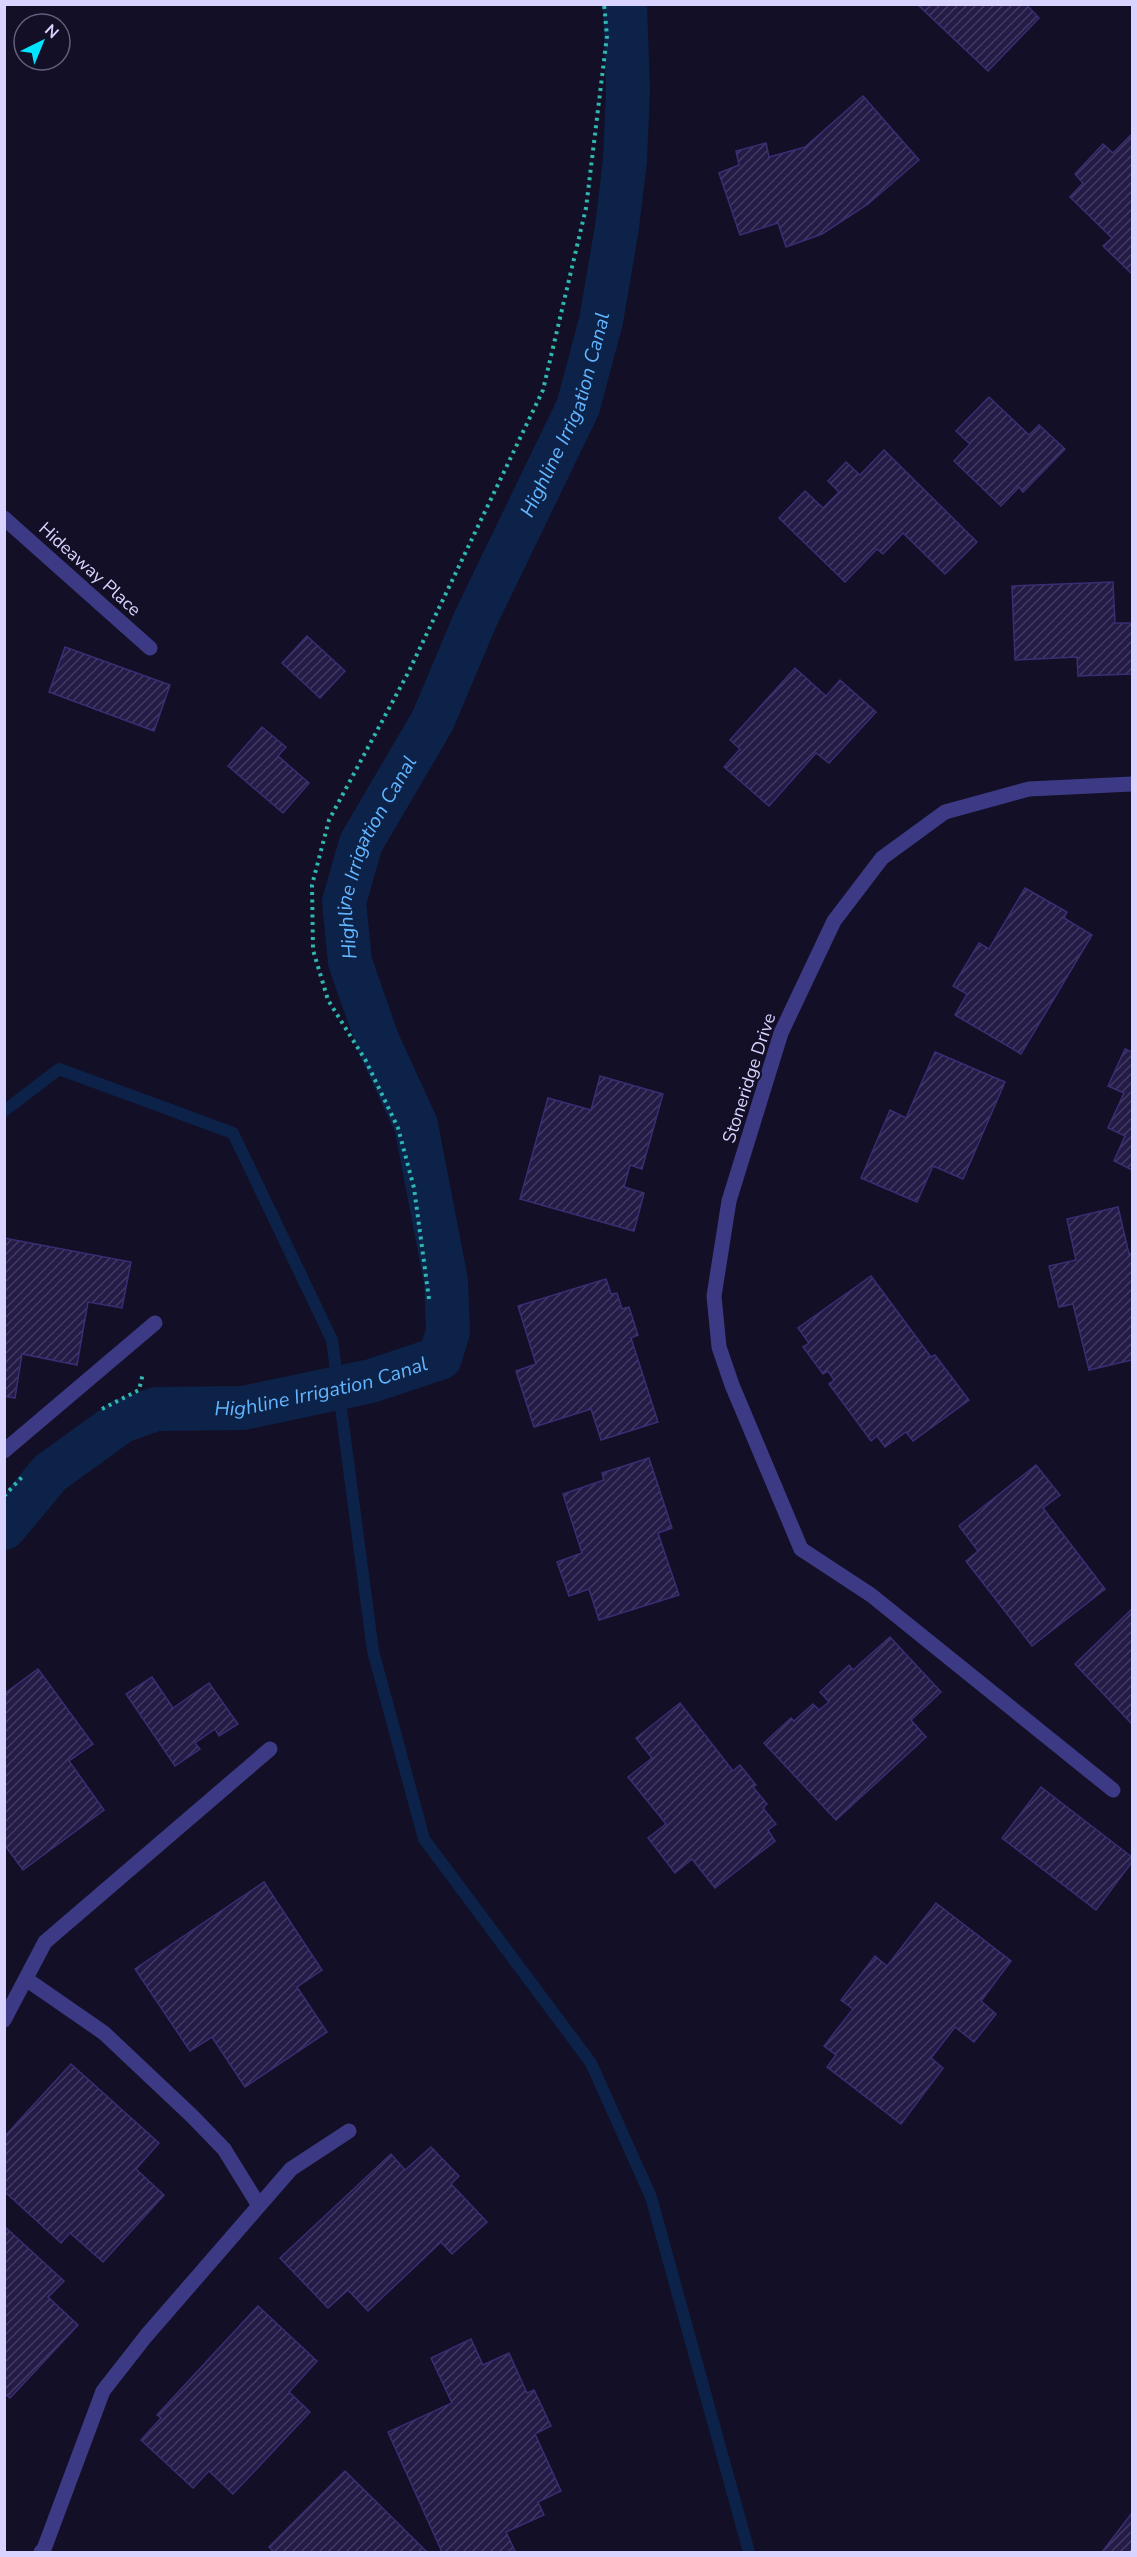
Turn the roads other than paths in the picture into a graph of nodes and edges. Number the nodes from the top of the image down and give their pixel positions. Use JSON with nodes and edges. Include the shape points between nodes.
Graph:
{"nodes":[{"id":1,"x":4,"y":518,"type":"edge"},
{"id":2,"x":150,"y":648,"type":"dead end"},
{"id":3,"x":1132,"y":784,"type":"edge"},
{"id":4,"x":155,"y":1323,"type":"dead end"},
{"id":5,"x":4,"y":1451,"type":"edge"},
{"id":6,"x":270,"y":1749,"type":"dead end"},
{"id":7,"x":1113,"y":1790,"type":"dead end"},
{"id":8,"x":26,"y":1979,"type":"junction"},
{"id":9,"x":4,"y":2020,"type":"edge"},
{"id":10,"x":349,"y":2131,"type":"dead end"},
{"id":11,"x":258,"y":2204,"type":"junction"},
{"id":12,"x":41,"y":2553,"type":"edge"}],
"edges":[{"from":1,"to":2,"type":"street","name":"Hideaway Place"},
{"from":3,"to":7,"type":"street","name":"Stoneridge Drive","via":[[1029,789],[945,812],[882,858],[834,921],[781,1033],[729,1202],[714,1296],[719,1347],[732,1385],[801,1549],[871,1595]]},
{"from":4,"to":5,"type":"street"},
{"from":6,"to":8,"type":"street","via":[[45,1942]]},
{"from":8,"to":9,"type":"street"},
{"from":8,"to":11,"type":"street","via":[[104,2033],[192,2116],[224,2149]]},
{"from":10,"to":11,"type":"street","via":[[291,2169]]},
{"from":11,"to":12,"type":"street","via":[[103,2391]]}]}
